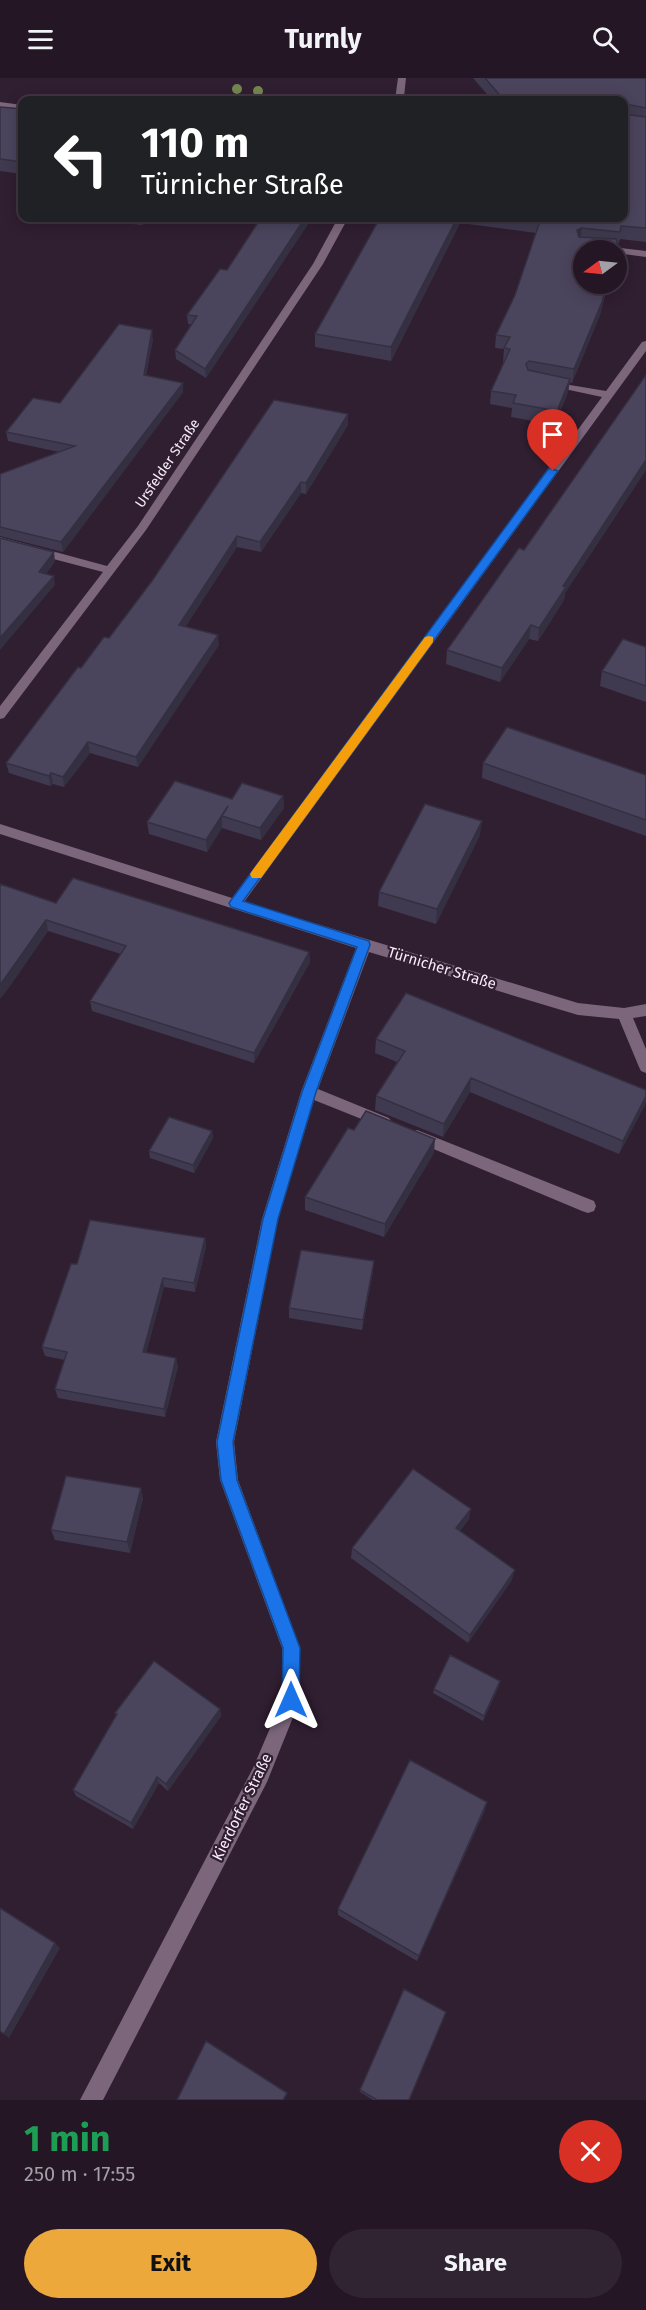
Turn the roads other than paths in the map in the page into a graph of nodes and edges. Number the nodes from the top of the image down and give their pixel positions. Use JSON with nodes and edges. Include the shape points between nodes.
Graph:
{"nodes":[{"id":1,"x":402,"y":78,"type":"edge"},
{"id":2,"x":400,"y":96,"type":"edge"},
{"id":3,"x":0,"y":105,"type":"edge"},
{"id":4,"x":18,"y":107,"type":"edge"},
{"id":5,"x":340,"y":222,"type":"edge"},
{"id":6,"x":627,"y":252,"type":"edge"},
{"id":7,"x":646,"y":254,"type":"edge"},
{"id":8,"x":646,"y":344,"type":"edge"},
{"id":9,"x":542,"y":381,"type":"edge"},
{"id":10,"x":608,"y":395,"type":"junction"},
{"id":11,"x":0,"y":541,"type":"edge"},
{"id":12,"x":110,"y":570,"type":"junction"},
{"id":13,"x":0,"y":715,"type":"edge"},
{"id":14,"x":0,"y":829,"type":"edge"},
{"id":15,"x":235,"y":903,"type":"junction"},
{"id":16,"x":364,"y":945,"type":"junction"},
{"id":17,"x":646,"y":1010,"type":"edge"},
{"id":18,"x":624,"y":1014,"type":"junction"},
{"id":19,"x":646,"y":1067,"type":"edge"},
{"id":20,"x":309,"y":1092,"type":"junction"},
{"id":21,"x":588,"y":1206,"type":"dead end"},
{"id":22,"x":91,"y":2100,"type":"edge"}],
"edges":[{"from":1,"to":2,"type":"street"},
{"from":3,"to":4,"type":"street"},
{"from":5,"to":12,"type":"street","name":"Ursfelder Straße","via":[[318,264]]},
{"from":6,"to":7,"type":"street"},
{"from":8,"to":10,"type":"street"},
{"from":9,"to":10,"type":"street"},
{"from":10,"to":15,"type":"street"},
{"from":11,"to":12,"type":"street"},
{"from":12,"to":13,"type":"street","name":"Ursfelder Straße"},
{"from":14,"to":15,"type":"street","name":"Türnicher Straße"},
{"from":15,"to":16,"type":"street","name":"Türnicher Straße"},
{"from":16,"to":18,"type":"street","name":"Türnicher Straße","via":[[578,1009]]},
{"from":16,"to":20,"type":"street","name":"Kierdorfer Straße"},
{"from":17,"to":18,"type":"street","name":"Türnicher Straße"},
{"from":18,"to":19,"type":"street"},
{"from":20,"to":21,"type":"street"},
{"from":20,"to":22,"type":"street","name":"Kierdorfer Straße","via":[[270,1219],[225,1442],[229,1480],[291,1648],[291,1700],[260,1775]]}]}
